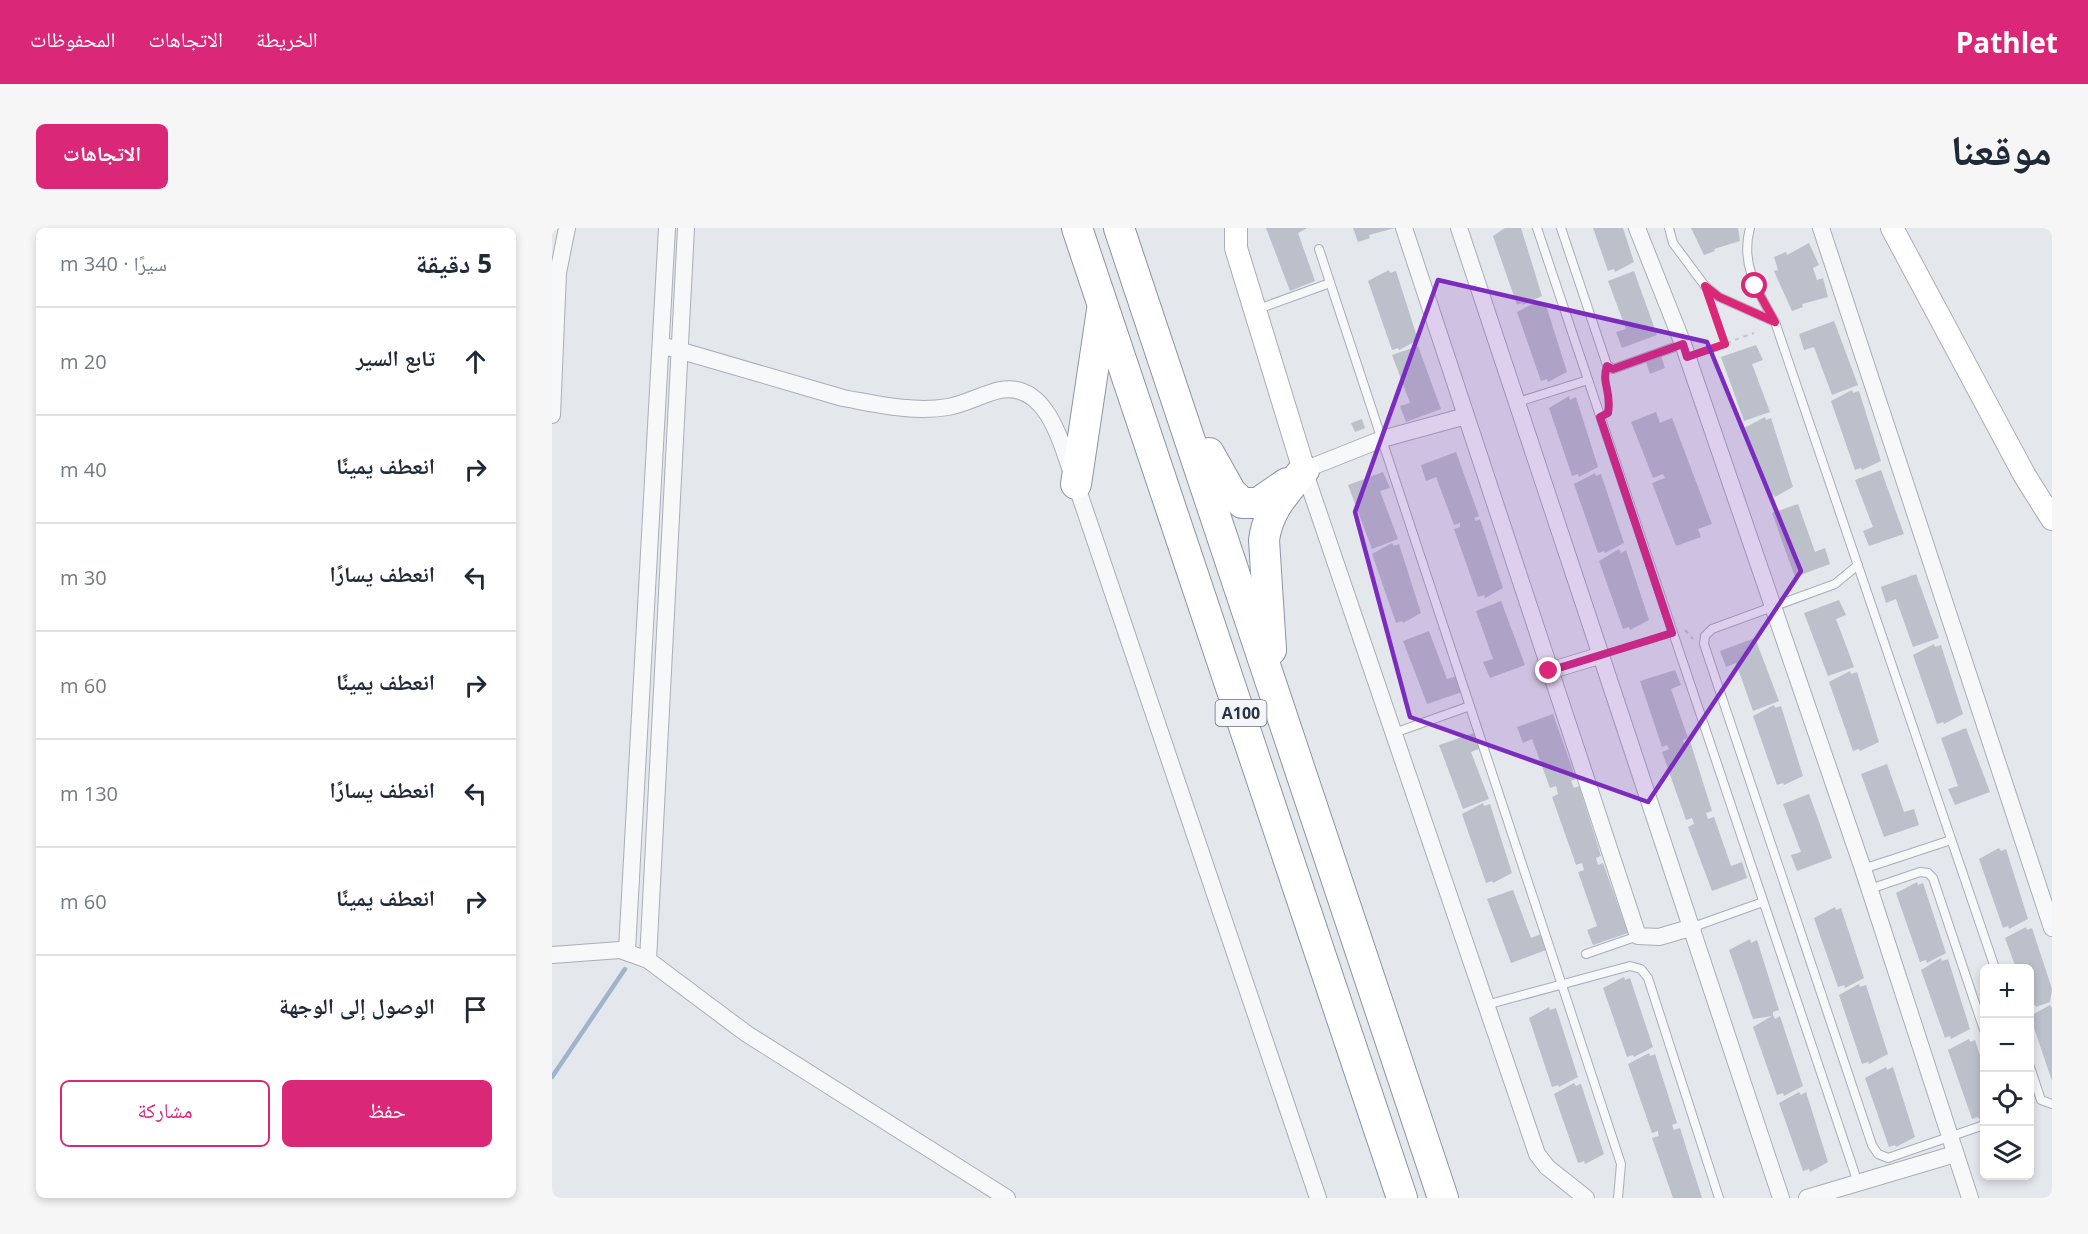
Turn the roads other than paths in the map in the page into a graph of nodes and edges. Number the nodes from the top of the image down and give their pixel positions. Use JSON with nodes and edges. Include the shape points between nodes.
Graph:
{"nodes":[{"id":1,"x":567,"y":228,"type":"edge"},
{"id":2,"x":667,"y":228,"type":"edge"},
{"id":3,"x":686,"y":228,"type":"edge"},
{"id":4,"x":1077,"y":228,"type":"edge"},
{"id":5,"x":1119,"y":228,"type":"edge"},
{"id":6,"x":1236,"y":228,"type":"edge"},
{"id":7,"x":1404,"y":228,"type":"edge"},
{"id":8,"x":1459,"y":228,"type":"edge"},
{"id":9,"x":1537,"y":228,"type":"edge"},
{"id":10,"x":1562,"y":228,"type":"edge"},
{"id":11,"x":1637,"y":228,"type":"edge"},
{"id":12,"x":1669,"y":228,"type":"edge"},
{"id":13,"x":1750,"y":228,"type":"edge"},
{"id":14,"x":1821,"y":228,"type":"edge"},
{"id":15,"x":1892,"y":228,"type":"edge"},
{"id":16,"x":1319,"y":249,"type":"dead end"},
{"id":17,"x":1330,"y":283,"type":"junction"},
{"id":18,"x":1103,"y":304,"type":"junction"},
{"id":19,"x":1257,"y":309,"type":"junction"},
{"id":20,"x":1775,"y":322,"type":"junction"},
{"id":21,"x":661,"y":345,"type":"junction"},
{"id":22,"x":1685,"y":350,"type":"junction"},
{"id":23,"x":680,"y":352,"type":"junction"},
{"id":24,"x":1588,"y":380,"type":"junction"},
{"id":25,"x":1173,"y":389,"type":"junction"},
{"id":26,"x":1518,"y":402,"type":"junction"},
{"id":27,"x":552,"y":415,"type":"edge"},
{"id":28,"x":1466,"y":416,"type":"junction"},
{"id":29,"x":1382,"y":439,"type":"junction"},
{"id":30,"x":1304,"y":470,"type":"junction"},
{"id":31,"x":1076,"y":484,"type":"junction"},
{"id":32,"x":2052,"y":519,"type":"edge"},
{"id":33,"x":1858,"y":565,"type":"junction"},
{"id":34,"x":1773,"y":606,"type":"junction"},
{"id":35,"x":1602,"y":655,"type":"junction"},
{"id":36,"x":1549,"y":671,"type":"junction"},
{"id":37,"x":1275,"y":695,"type":"junction"},
{"id":38,"x":1470,"y":706,"type":"junction"},
{"id":39,"x":1394,"y":733,"type":"junction"},
{"id":40,"x":1951,"y":840,"type":"junction"},
{"id":41,"x":1863,"y":869,"type":"junction"},
{"id":42,"x":1870,"y":889,"type":"junction"},
{"id":43,"x":1763,"y":902,"type":"junction"},
{"id":44,"x":1693,"y":927,"type":"junction"},
{"id":45,"x":2052,"y":928,"type":"edge"},
{"id":46,"x":1638,"y":936,"type":"junction"},
{"id":47,"x":627,"y":950,"type":"junction"},
{"id":48,"x":1586,"y":954,"type":"dead end"},
{"id":49,"x":552,"y":955,"type":"edge"},
{"id":50,"x":648,"y":960,"type":"junction"},
{"id":51,"x":1993,"y":964,"type":"edge"},
{"id":52,"x":1562,"y":985,"type":"junction"},
{"id":53,"x":1486,"y":1005,"type":"junction"},
{"id":54,"x":1980,"y":1018,"type":"edge"},
{"id":55,"x":2032,"y":1072,"type":"edge"},
{"id":56,"x":2052,"y":1104,"type":"edge"},
{"id":57,"x":1981,"y":1126,"type":"edge"},
{"id":58,"x":1950,"y":1137,"type":"junction"},
{"id":59,"x":1956,"y":1154,"type":"junction"},
{"id":60,"x":1858,"y":1183,"type":"junction"},
{"id":61,"x":1007,"y":1198,"type":"edge"},
{"id":62,"x":1318,"y":1198,"type":"edge"},
{"id":63,"x":1402,"y":1198,"type":"edge"},
{"id":64,"x":1443,"y":1198,"type":"edge"},
{"id":65,"x":1586,"y":1198,"type":"edge"},
{"id":66,"x":1618,"y":1198,"type":"edge"},
{"id":67,"x":1719,"y":1198,"type":"edge"},
{"id":68,"x":1781,"y":1198,"type":"edge"},
{"id":69,"x":1807,"y":1198,"type":"edge"},
{"id":70,"x":1970,"y":1198,"type":"edge"}],
"edges":[{"from":1,"to":27,"type":"street","via":[[558,273]]},
{"from":2,"to":21,"type":"street"},
{"from":3,"to":23,"type":"street"},
{"from":4,"to":18,"type":"highway","number":"A100"},
{"from":5,"to":25,"type":"highway","number":"A100"},
{"from":6,"to":19,"type":"street","via":[[1236,248]]},
{"from":7,"to":28,"type":"street"},
{"from":8,"to":26,"type":"street"},
{"from":9,"to":24,"type":"lane"},
{"from":10,"to":22,"type":"lane","via":[[1607,366],[1613,369]]},
{"from":11,"to":22,"type":"street"},
{"from":12,"to":20,"type":"lane","via":[[1673,243],[1705,286],[1719,297]]},
{"from":13,"to":20,"type":"lane","via":[[1747,263]]},
{"from":14,"to":45,"type":"street"},
{"from":15,"to":32,"type":"street"},
{"from":16,"to":17,"type":"lane"},
{"from":17,"to":19,"type":"lane"},
{"from":17,"to":29,"type":"lane"},
{"from":18,"to":31,"type":"highway"},
{"from":18,"to":63,"type":"highway","number":"A100"},
{"from":19,"to":30,"type":"street"},
{"from":20,"to":33,"type":"lane"},
{"from":21,"to":23,"type":"street"},
{"from":21,"to":47,"type":"street"},
{"from":22,"to":34,"type":"street"},
{"from":23,"to":31,"type":"street","via":[[843,398],[879,404],[944,408],[1001,390],[1022,392],[1047,411]]},
{"from":23,"to":50,"type":"street"},
{"from":24,"to":26,"type":"lane"},
{"from":24,"to":43,"type":"lane"},
{"from":25,"to":30,"type":"highway","via":[[1231,492],[1242,503],[1258,503]]},
{"from":25,"to":37,"type":"highway","number":"A100"},
{"from":26,"to":35,"type":"street"},
{"from":28,"to":29,"type":"street"},
{"from":28,"to":36,"type":"street"},
{"from":29,"to":30,"type":"street"},
{"from":29,"to":38,"type":"lane"},
{"from":30,"to":37,"type":"highway","via":[[1276,503],[1266,524]]},
{"from":30,"to":39,"type":"street"},
{"from":31,"to":62,"type":"street"},
{"from":33,"to":34,"type":"lane","via":[[1835,584]]},
{"from":33,"to":40,"type":"lane"},
{"from":34,"to":41,"type":"street"},
{"from":34,"to":58,"type":"lane","via":[[1712,629],[1704,644],[1872,1145],[1878,1154],[1888,1158]]},
{"from":35,"to":36,"type":"street"},
{"from":35,"to":44,"type":"street"},
{"from":36,"to":46,"type":"street"},
{"from":37,"to":64,"type":"highway","number":"A100"},
{"from":38,"to":39,"type":"lane"},
{"from":38,"to":52,"type":"lane"},
{"from":39,"to":53,"type":"street"},
{"from":40,"to":41,"type":"lane"},
{"from":40,"to":51,"type":"lane"},
{"from":41,"to":42,"type":"street"},
{"from":42,"to":54,"type":"lane","via":[[1920,872],[1933,878]]},
{"from":42,"to":58,"type":"street"},
{"from":43,"to":44,"type":"lane"},
{"from":43,"to":60,"type":"lane"},
{"from":44,"to":46,"type":"street","via":[[1659,936]]},
{"from":44,"to":68,"type":"street"},
{"from":46,"to":48,"type":"lane"},
{"from":47,"to":49,"type":"street"},
{"from":47,"to":50,"type":"street"},
{"from":50,"to":61,"type":"street","via":[[747,1034]]},
{"from":52,"to":53,"type":"lane"},
{"from":52,"to":66,"type":"lane","via":[[1621,1164]]},
{"from":52,"to":67,"type":"lane","via":[[1630,966],[1645,973]]},
{"from":53,"to":65,"type":"street","via":[[1537,1154],[1546,1167]]},
{"from":55,"to":56,"type":"lane","via":[[2041,1100]]},
{"from":57,"to":58,"type":"lane"},
{"from":58,"to":59,"type":"street"},
{"from":59,"to":60,"type":"street"},
{"from":59,"to":70,"type":"street"},
{"from":60,"to":69,"type":"street"}]}
